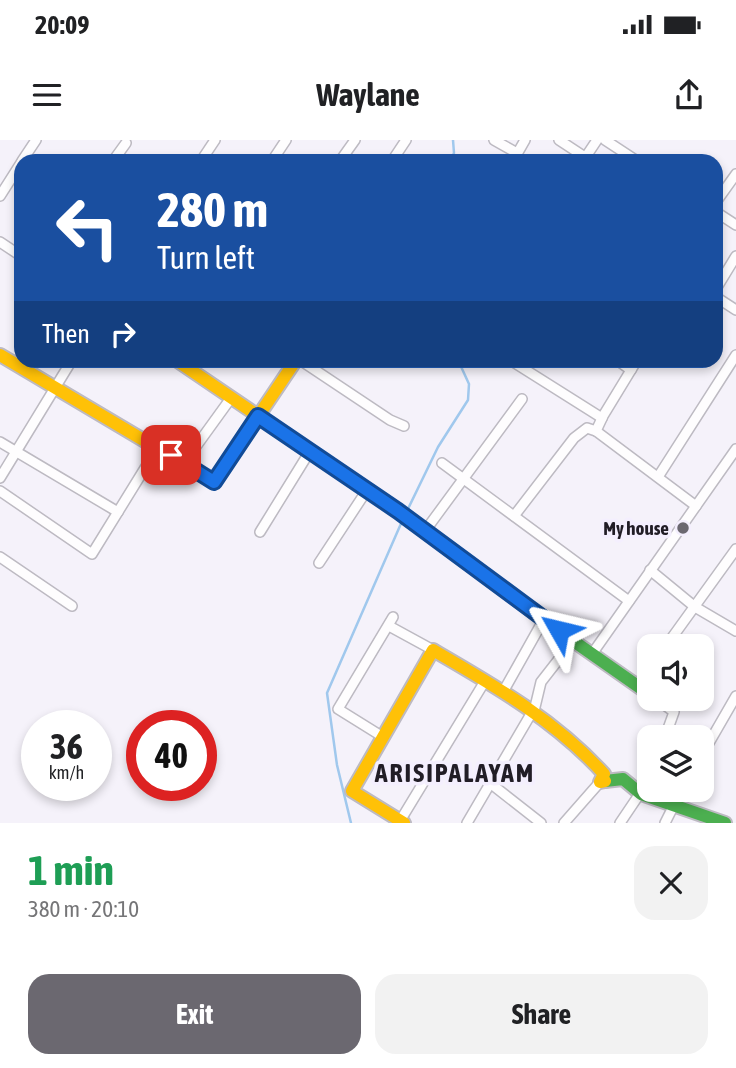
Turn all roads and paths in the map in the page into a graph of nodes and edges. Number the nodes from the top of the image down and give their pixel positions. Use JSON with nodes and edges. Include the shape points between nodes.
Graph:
{"nodes":[{"id":1,"x":494,"y":140,"type":"edge"},
{"id":2,"x":559,"y":140,"type":"edge"},
{"id":3,"x":605,"y":140,"type":"edge"},
{"id":4,"x":126,"y":144,"type":"dead end"},
{"id":5,"x":118,"y":154,"type":"edge"},
{"id":6,"x":511,"y":154,"type":"edge"},
{"id":7,"x":579,"y":154,"type":"edge"},
{"id":8,"x":626,"y":154,"type":"edge"},
{"id":9,"x":14,"y":174,"type":"edge"},
{"id":10,"x":736,"y":174,"type":"edge"},
{"id":11,"x":723,"y":192,"type":"edge"},
{"id":12,"x":0,"y":196,"type":"edge"},
{"id":13,"x":736,"y":256,"type":"edge"},
{"id":14,"x":723,"y":277,"type":"edge"},
{"id":15,"x":736,"y":355,"type":"edge"},
{"id":16,"x":21,"y":368,"type":"edge"},
{"id":17,"x":67,"y":368,"type":"edge"},
{"id":18,"x":188,"y":368,"type":"edge"},
{"id":19,"x":292,"y":368,"type":"edge"},
{"id":20,"x":310,"y":368,"type":"edge"},
{"id":21,"x":523,"y":368,"type":"edge"},
{"id":22,"x":628,"y":368,"type":"edge"},
{"id":23,"x":631,"y":370,"type":"joint"},
{"id":24,"x":54,"y":389,"type":"junction"},
{"id":25,"x":231,"y":398,"type":"junction"},
{"id":26,"x":522,"y":398,"type":"dead end"},
{"id":27,"x":258,"y":416,"type":"junction"},
{"id":28,"x":602,"y":418,"type":"junction"},
{"id":29,"x":404,"y":426,"type":"dead end"},
{"id":30,"x":596,"y":431,"type":"junction"},
{"id":31,"x":0,"y":442,"type":"edge"},
{"id":32,"x":158,"y":447,"type":"junction"},
{"id":33,"x":736,"y":449,"type":"edge"},
{"id":34,"x":310,"y":451,"type":"junction"},
{"id":35,"x":17,"y":452,"type":"junction"},
{"id":36,"x":184,"y":463,"type":"junction"},
{"id":37,"x":442,"y":463,"type":"dead end"},
{"id":38,"x":658,"y":477,"type":"junction"},
{"id":39,"x":0,"y":478,"type":"edge"},
{"id":40,"x":463,"y":478,"type":"junction"},
{"id":41,"x":368,"y":490,"type":"junction"},
{"id":42,"x":0,"y":491,"type":"edge"},
{"id":43,"x":696,"y":506,"type":"junction"},
{"id":44,"x":118,"y":512,"type":"junction"},
{"id":45,"x":514,"y":516,"type":"junction"},
{"id":46,"x":425,"y":531,"type":"junction"},
{"id":47,"x":260,"y":532,"type":"dead end"},
{"id":48,"x":736,"y":549,"type":"edge"},
{"id":49,"x":0,"y":556,"type":"edge"},
{"id":50,"x":318,"y":563,"type":"dead end"},
{"id":51,"x":650,"y":570,"type":"junction"},
{"id":52,"x":629,"y":601,"type":"junction"},
{"id":53,"x":72,"y":606,"type":"dead end"},
{"id":54,"x":695,"y":607,"type":"junction"},
{"id":55,"x":544,"y":619,"type":"junction"},
{"id":56,"x":736,"y":631,"type":"edge"},
{"id":57,"x":675,"y":634,"type":"edge"},
{"id":58,"x":573,"y":641,"type":"junction"},
{"id":59,"x":433,"y":650,"type":"junction"},
{"id":60,"x":592,"y":654,"type":"junction"},
{"id":61,"x":485,"y":681,"type":"junction"},
{"id":62,"x":637,"y":686,"type":"edge"},
{"id":63,"x":503,"y":692,"type":"junction"},
{"id":64,"x":736,"y":696,"type":"edge"},
{"id":65,"x":533,"y":710,"type":"junction"},
{"id":66,"x":714,"y":734,"type":"edge"},
{"id":67,"x":383,"y":737,"type":"junction"},
{"id":68,"x":600,"y":782,"type":"junction"},
{"id":69,"x":491,"y":783,"type":"junction"},
{"id":70,"x":637,"y":791,"type":"edge"},
{"id":71,"x":637,"y":800,"type":"edge"},
{"id":72,"x":662,"y":802,"type":"edge"},
{"id":73,"x":675,"y":802,"type":"edge"},
{"id":74,"x":673,"y":806,"type":"junction"},
{"id":75,"x":402,"y":822,"type":"edge"},
{"id":76,"x":467,"y":823,"type":"edge"},
{"id":77,"x":541,"y":823,"type":"edge"},
{"id":78,"x":564,"y":823,"type":"edge"},
{"id":79,"x":620,"y":823,"type":"edge"},
{"id":80,"x":665,"y":823,"type":"edge"},
{"id":81,"x":725,"y":823,"type":"edge"}],
"edges":[{"from":1,"to":6,"type":"street"},
{"from":2,"to":7,"type":"street"},
{"from":3,"to":8,"type":"street"},
{"from":4,"to":5,"type":"street"},
{"from":9,"to":12,"type":"street"},
{"from":10,"to":11,"type":"street"},
{"from":13,"to":14,"type":"street"},
{"from":15,"to":38,"type":"street"},
{"from":16,"to":24,"type":"street"},
{"from":17,"to":24,"type":"street"},
{"from":18,"to":25,"type":"street"},
{"from":19,"to":27,"type":"street"},
{"from":20,"to":29,"type":"street"},
{"from":21,"to":28,"type":"street"},
{"from":22,"to":23,"type":"street"},
{"from":23,"to":28,"type":"street"},
{"from":24,"to":32,"type":"street"},
{"from":24,"to":35,"type":"street"},
{"from":25,"to":27,"type":"street"},
{"from":25,"to":36,"type":"street"},
{"from":26,"to":40,"type":"street"},
{"from":27,"to":34,"type":"street"},
{"from":27,"to":36,"type":"street","via":[[214,482]]},
{"from":28,"to":30,"type":"street"},
{"from":30,"to":38,"type":"street"},
{"from":30,"to":45,"type":"street","via":[[587,428],[574,438]]},
{"from":31,"to":35,"type":"street"},
{"from":32,"to":36,"type":"street"},
{"from":32,"to":44,"type":"street"},
{"from":33,"to":43,"type":"street"},
{"from":34,"to":41,"type":"street"},
{"from":34,"to":47,"type":"street"},
{"from":35,"to":39,"type":"street"},
{"from":35,"to":44,"type":"street"},
{"from":37,"to":40,"type":"street"},
{"from":38,"to":43,"type":"street"},
{"from":40,"to":45,"type":"street"},
{"from":40,"to":46,"type":"street"},
{"from":41,"to":46,"type":"street"},
{"from":41,"to":50,"type":"street"},
{"from":42,"to":44,"type":"street","via":[[92,554]]},
{"from":43,"to":51,"type":"street"},
{"from":45,"to":52,"type":"street"},
{"from":46,"to":55,"type":"street"},
{"from":48,"to":54,"type":"street"},
{"from":49,"to":53,"type":"street"},
{"from":51,"to":52,"type":"street"},
{"from":51,"to":54,"type":"street"},
{"from":52,"to":60,"type":"street"},
{"from":54,"to":56,"type":"street"},
{"from":54,"to":57,"type":"street"},
{"from":55,"to":58,"type":"street"},
{"from":55,"to":63,"type":"street"},
{"from":58,"to":60,"type":"street"},
{"from":58,"to":65,"type":"street","via":[[541,682]]},
{"from":59,"to":61,"type":"street"},
{"from":59,"to":67,"type":"street"},
{"from":59,"to":67,"type":"street","via":[[391,622],[338,709]]},
{"from":60,"to":62,"type":"street"},
{"from":61,"to":63,"type":"street"},
{"from":61,"to":75,"type":"street"},
{"from":63,"to":65,"type":"street"},
{"from":64,"to":66,"type":"street"},
{"from":65,"to":68,"type":"street","via":[[592,759],[604,774]]},
{"from":65,"to":69,"type":"street"},
{"from":67,"to":75,"type":"street","via":[[352,791]]},
{"from":68,"to":70,"type":"street","via":[[623,779]]},
{"from":68,"to":78,"type":"street"},
{"from":69,"to":76,"type":"street"},
{"from":69,"to":77,"type":"street"},
{"from":71,"to":79,"type":"street"},
{"from":72,"to":74,"type":"street"},
{"from":73,"to":74,"type":"street"},
{"from":74,"to":80,"type":"street"},
{"from":74,"to":81,"type":"street"}]}
